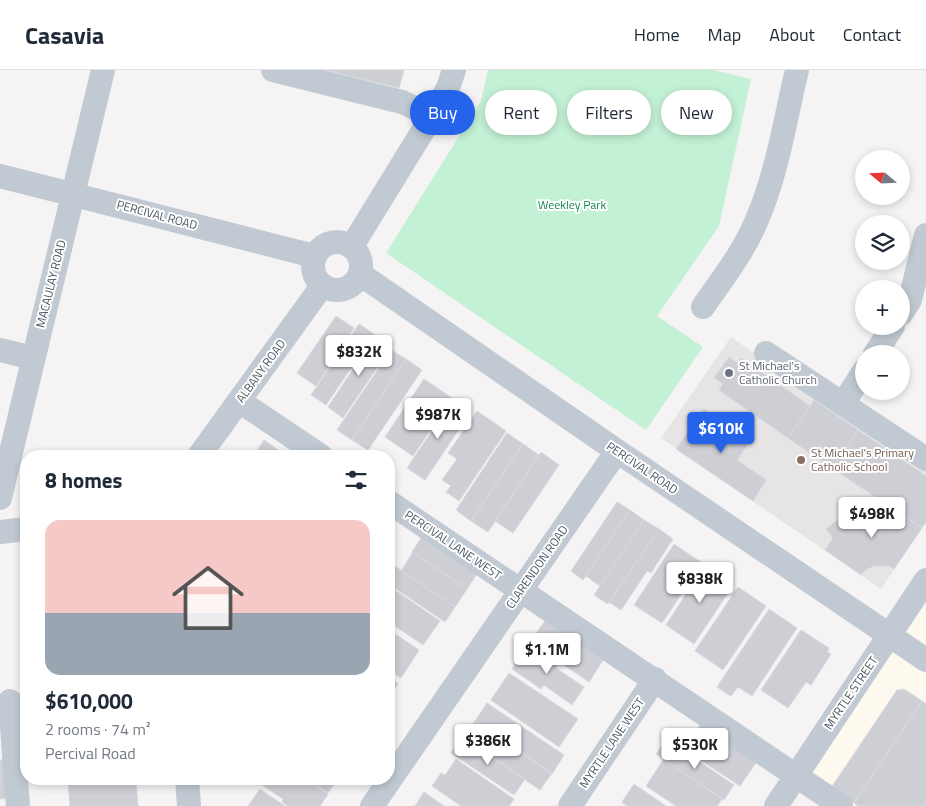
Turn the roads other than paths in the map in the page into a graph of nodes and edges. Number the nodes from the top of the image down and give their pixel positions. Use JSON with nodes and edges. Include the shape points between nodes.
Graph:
{"nodes":[{"id":1,"x":103,"y":70,"type":"edge"},
{"id":2,"x":277,"y":70,"type":"edge"},
{"id":3,"x":454,"y":70,"type":"edge"},
{"id":4,"x":797,"y":70,"type":"edge"},
{"id":5,"x":447,"y":90,"type":"edge"},
{"id":6,"x":410,"y":106,"type":"edge"},
{"id":7,"x":420,"y":135,"type":"edge"},
{"id":8,"x":0,"y":176,"type":"edge"},
{"id":9,"x":73,"y":194,"type":"junction"},
{"id":10,"x":926,"y":235,"type":"edge"},
{"id":11,"x":352,"y":246,"type":"junction"},
{"id":12,"x":314,"y":256,"type":"junction"},
{"id":13,"x":360,"y":274,"type":"junction"},
{"id":14,"x":322,"y":286,"type":"junction"},
{"id":15,"x":910,"y":300,"type":"edge"},
{"id":16,"x":703,"y":307,"type":"dead end"},
{"id":17,"x":0,"y":350,"type":"edge"},
{"id":18,"x":766,"y":354,"type":"dead end"},
{"id":19,"x":33,"y":358,"type":"junction"},
{"id":20,"x":855,"y":384,"type":"edge"},
{"id":21,"x":239,"y":401,"type":"junction"},
{"id":22,"x":842,"y":404,"type":"junction"},
{"id":23,"x":203,"y":450,"type":"edge"},
{"id":24,"x":312,"y":450,"type":"edge"},
{"id":25,"x":617,"y":451,"type":"junction"},
{"id":26,"x":926,"y":459,"type":"edge"},
{"id":27,"x":0,"y":498,"type":"edge"},
{"id":28,"x":395,"y":506,"type":"edge"},
{"id":29,"x":20,"y":530,"type":"edge"},
{"id":30,"x":0,"y":532,"type":"edge"},
{"id":31,"x":926,"y":580,"type":"edge"},
{"id":32,"x":520,"y":590,"type":"junction"},
{"id":33,"x":889,"y":635,"type":"junction"},
{"id":34,"x":926,"y":660,"type":"edge"},
{"id":35,"x":655,"y":680,"type":"junction"},
{"id":36,"x":12,"y":701,"type":"edge"},
{"id":37,"x":395,"y":772,"type":"edge"},
{"id":38,"x":796,"y":776,"type":"junction"},
{"id":39,"x":187,"y":785,"type":"edge"},
{"id":40,"x":386,"y":785,"type":"edge"},
{"id":41,"x":18,"y":806,"type":"edge"},
{"id":42,"x":189,"y":806,"type":"edge"},
{"id":43,"x":372,"y":806,"type":"edge"},
{"id":44,"x":570,"y":806,"type":"edge"},
{"id":45,"x":776,"y":806,"type":"edge"},
{"id":46,"x":841,"y":806,"type":"edge"}],
"edges":[{"from":1,"to":9,"type":"street","name":"MACAULAY ROAD"},
{"from":2,"to":6,"type":"street"},
{"from":3,"to":5,"type":"street"},
{"from":4,"to":16,"type":"street","via":[[770,183],[757,221],[742,250]]},
{"from":7,"to":11,"type":"street"},
{"from":8,"to":9,"type":"street","name":"PERCIVAL ROAD"},
{"from":9,"to":12,"type":"street","name":"PERCIVAL ROAD"},
{"from":9,"to":19,"type":"street","name":"MACAULAY ROAD"},
{"from":10,"to":15,"type":"street"},
{"from":11,"to":12,"type":"street","via":[[340,241],[331,242],[323,245]]},
{"from":11,"to":13,"type":"street","via":[[359,255]]},
{"from":12,"to":14,"type":"street","via":[[312,271]]},
{"from":13,"to":14,"type":"street","via":[[346,289],[337,291]]},
{"from":13,"to":25,"type":"street","name":"PERCIVAL ROAD"},
{"from":14,"to":21,"type":"street","name":"ALBANY ROAD"},
{"from":17,"to":19,"type":"street"},
{"from":18,"to":22,"type":"street"},
{"from":19,"to":27,"type":"street","name":"MACAULAY ROAD"},
{"from":20,"to":22,"type":"street"},
{"from":21,"to":23,"type":"street","name":"ALBANY ROAD"},
{"from":21,"to":24,"type":"street"},
{"from":22,"to":26,"type":"street"},
{"from":25,"to":32,"type":"street","name":"CLARENDON ROAD"},
{"from":25,"to":33,"type":"street","name":"PERCIVAL ROAD"},
{"from":28,"to":32,"type":"street","name":"PERCIVAL LANE WEST"},
{"from":29,"to":30,"type":"street"},
{"from":31,"to":33,"type":"street","name":"MYRTLE STREET"},
{"from":32,"to":35,"type":"street","name":"PERCIVAL LANE WEST"},
{"from":32,"to":37,"type":"street","name":"CLARENDON ROAD"},
{"from":33,"to":34,"type":"street","name":"PERCIVAL ROAD"},
{"from":33,"to":38,"type":"street","name":"MYRTLE STREET"},
{"from":35,"to":38,"type":"street","name":"PERCIVAL LANE WEST"},
{"from":35,"to":44,"type":"street","name":"MYRTLE LANE WEST"},
{"from":36,"to":41,"type":"street"},
{"from":38,"to":45,"type":"street","name":"MYRTLE STREET"},
{"from":38,"to":46,"type":"street","name":"PERCIVAL LANE WEST"},
{"from":39,"to":42,"type":"street"},
{"from":40,"to":43,"type":"street","name":"CLARENDON ROAD"}]}
